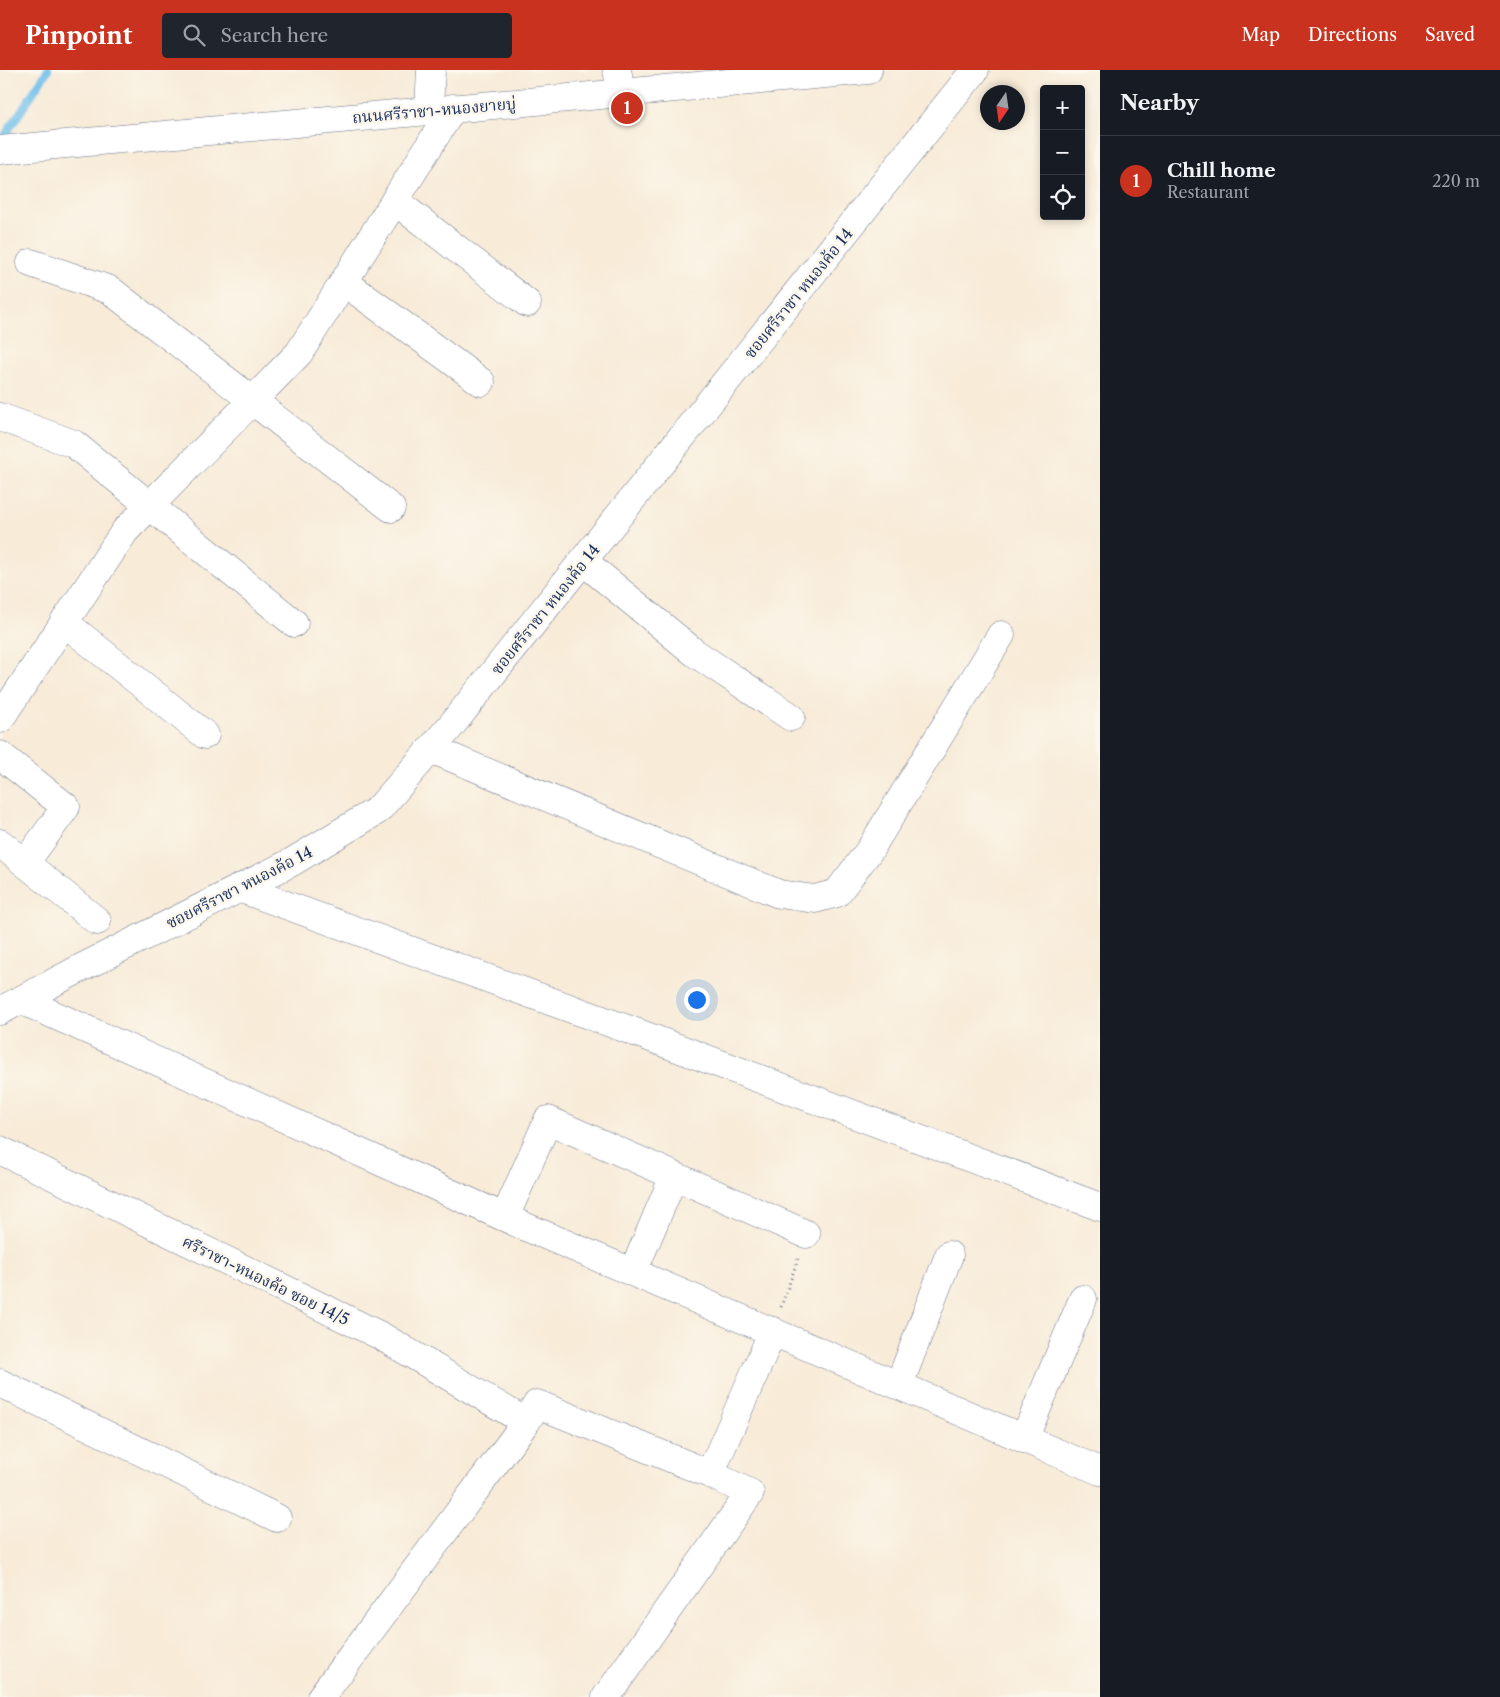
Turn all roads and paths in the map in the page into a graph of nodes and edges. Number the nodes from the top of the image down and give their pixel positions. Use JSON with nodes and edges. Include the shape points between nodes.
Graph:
{"nodes":[{"id":1,"x":431,"y":70,"type":"edge"},
{"id":2,"x":868,"y":70,"type":"edge"},
{"id":3,"x":975,"y":70,"type":"edge"},
{"id":4,"x":620,"y":82,"type":"edge"},
{"id":5,"x":441,"y":109,"type":"junction"},
{"id":6,"x":8,"y":150,"type":"edge"},
{"id":7,"x":395,"y":201,"type":"junction"},
{"id":8,"x":32,"y":263,"type":"dead end"},
{"id":9,"x":344,"y":282,"type":"junction"},
{"id":10,"x":527,"y":304,"type":"dead end"},
{"id":11,"x":481,"y":382,"type":"dead end"},
{"id":12,"x":253,"y":400,"type":"junction"},
{"id":13,"x":0,"y":417,"type":"edge"},
{"id":14,"x":150,"y":505,"type":"junction"},
{"id":15,"x":391,"y":508,"type":"dead end"},
{"id":16,"x":582,"y":561,"type":"junction"},
{"id":17,"x":64,"y":622,"type":"junction"},
{"id":18,"x":294,"y":623,"type":"dead end"},
{"id":19,"x":1001,"y":635,"type":"dead end"},
{"id":20,"x":792,"y":717,"type":"dead end"},
{"id":21,"x":0,"y":718,"type":"edge"},
{"id":22,"x":205,"y":735,"type":"dead end"},
{"id":23,"x":431,"y":749,"type":"junction"},
{"id":24,"x":0,"y":755,"type":"edge"},
{"id":25,"x":0,"y":843,"type":"edge"},
{"id":26,"x":25,"y":864,"type":"junction"},
{"id":27,"x":239,"y":888,"type":"junction"},
{"id":28,"x":97,"y":921,"type":"dead end"},
{"id":29,"x":10,"y":1005,"type":"edge"},
{"id":30,"x":0,"y":1150,"type":"edge"},
{"id":31,"x":674,"y":1176,"type":"junction"},
{"id":32,"x":1100,"y":1207,"type":"edge"},
{"id":33,"x":505,"y":1217,"type":"junction"},
{"id":34,"x":806,"y":1234,"type":"joint"},
{"id":35,"x":949,"y":1255,"type":"dead end"},
{"id":36,"x":633,"y":1272,"type":"junction"},
{"id":37,"x":1083,"y":1299,"type":"dead end"},
{"id":38,"x":773,"y":1331,"type":"junction"},
{"id":39,"x":0,"y":1383,"type":"edge"},
{"id":40,"x":899,"y":1385,"type":"junction"},
{"id":41,"x":526,"y":1422,"type":"junction"},
{"id":42,"x":1024,"y":1438,"type":"junction"},
{"id":43,"x":1100,"y":1471,"type":"edge"},
{"id":44,"x":710,"y":1474,"type":"junction"},
{"id":45,"x":277,"y":1518,"type":"dead end"},
{"id":46,"x":320,"y":1697,"type":"edge"},
{"id":47,"x":606,"y":1697,"type":"edge"}],
"edges":[{"from":1,"to":5,"type":"street"},
{"from":2,"to":4,"type":"street","name":"ถนนศรีราชา-หนองยายบู่"},
{"from":3,"to":16,"type":"street","name":"ซอยศรีราชา หนองค้อ 14"},
{"from":4,"to":5,"type":"street","name":"ถนนศรีราชา-หนองยายบู่"},
{"from":5,"to":6,"type":"street","name":"ถนนศรีราชา-หนองยายบู่"},
{"from":5,"to":7,"type":"street"},
{"from":7,"to":9,"type":"street"},
{"from":7,"to":10,"type":"street"},
{"from":8,"to":12,"type":"street","via":[[110,290]]},
{"from":9,"to":11,"type":"street"},
{"from":9,"to":12,"type":"street","via":[[299,353]]},
{"from":12,"to":14,"type":"street"},
{"from":12,"to":15,"type":"street"},
{"from":13,"to":14,"type":"street","via":[[74,444]]},
{"from":14,"to":17,"type":"street","via":[[125,531]]},
{"from":14,"to":18,"type":"street"},
{"from":16,"to":20,"type":"street","via":[[695,653]]},
{"from":16,"to":23,"type":"street","name":"ซอยศรีราชา หนองค้อ 14"},
{"from":17,"to":21,"type":"street"},
{"from":17,"to":22,"type":"street"},
{"from":19,"to":23,"type":"street","via":[[869,851],[837,893],[815,899],[779,894]]},
{"from":23,"to":27,"type":"street","name":"ซอยศรีราชา หนองค้อ 14","via":[[378,810],[292,862]]},
{"from":24,"to":26,"type":"street","via":[[66,807]]},
{"from":25,"to":26,"type":"street"},
{"from":26,"to":28,"type":"street"},
{"from":27,"to":29,"type":"street","name":"ซอยศรีราชา หนองค้อ 14"},
{"from":27,"to":32,"type":"street","via":[[665,1043]]},
{"from":29,"to":33,"type":"street"},
{"from":30,"to":41,"type":"street","name":"ศรีราชา-หนองค้อ ซอย 14/5","via":[[381,1336]]},
{"from":31,"to":33,"type":"street","via":[[548,1120]]},
{"from":31,"to":34,"type":"street"},
{"from":31,"to":36,"type":"street"},
{"from":33,"to":36,"type":"street"},
{"from":34,"to":38,"type":"path"},
{"from":35,"to":40,"type":"street"},
{"from":36,"to":38,"type":"street"},
{"from":37,"to":42,"type":"street"},
{"from":38,"to":40,"type":"street"},
{"from":38,"to":44,"type":"street"},
{"from":39,"to":45,"type":"street"},
{"from":40,"to":42,"type":"street"},
{"from":41,"to":44,"type":"street","via":[[537,1404]]},
{"from":41,"to":46,"type":"street"},
{"from":42,"to":43,"type":"street"},
{"from":44,"to":47,"type":"street","via":[[750,1493]]}]}
